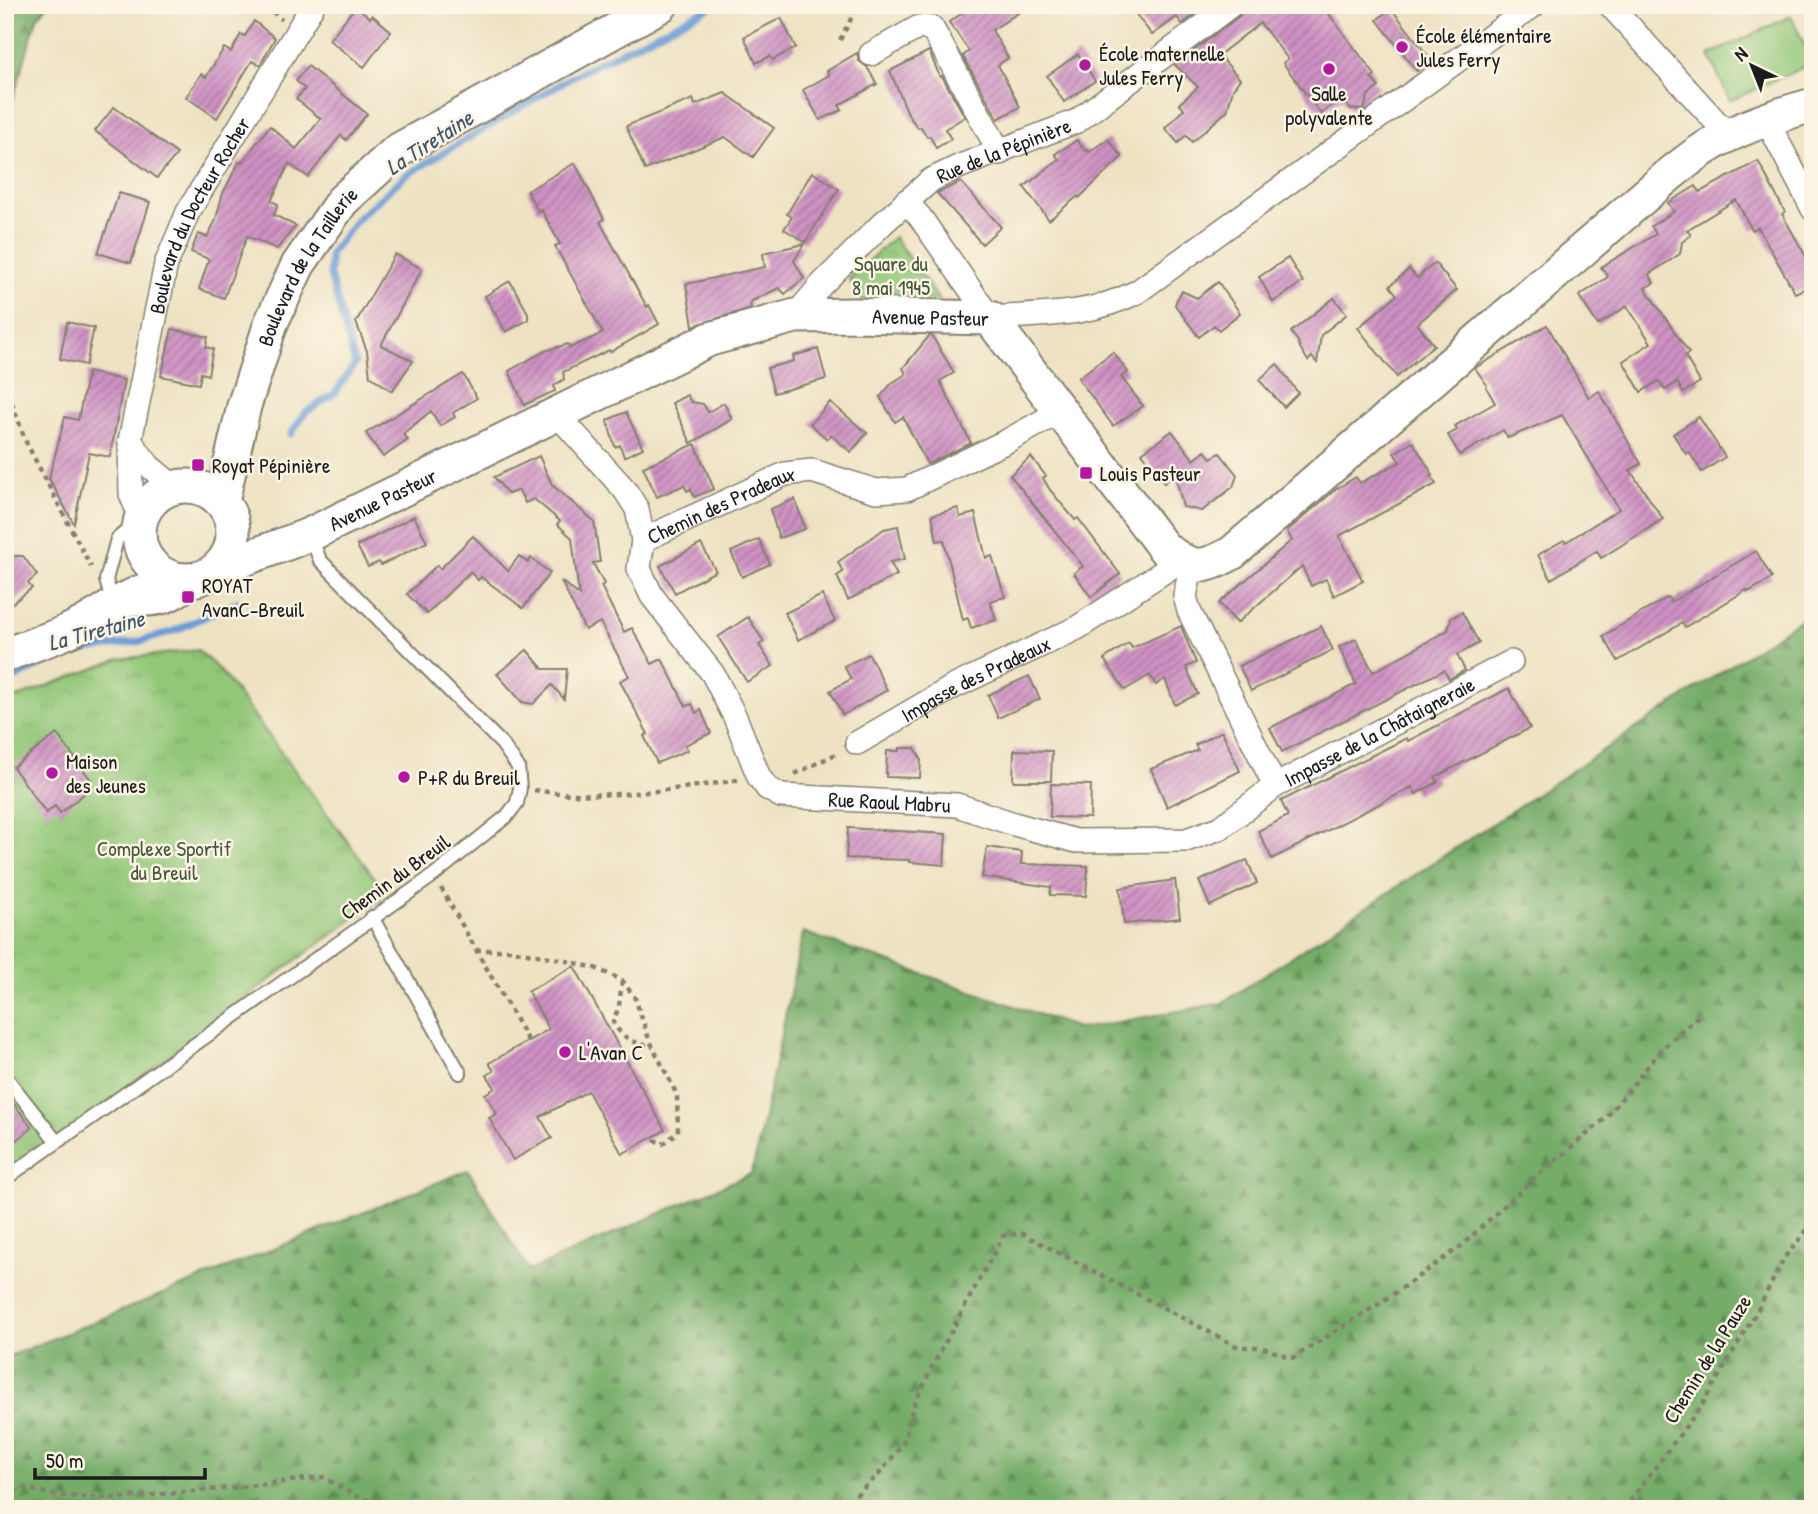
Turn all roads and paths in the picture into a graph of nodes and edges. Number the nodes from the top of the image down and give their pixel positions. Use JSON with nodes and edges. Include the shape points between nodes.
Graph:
{"nodes":[{"id":1,"x":313,"y":5,"type":"edge"},
{"id":2,"x":661,"y":5,"type":"edge"},
{"id":3,"x":858,"y":5,"type":"edge"},
{"id":4,"x":1231,"y":5,"type":"edge"},
{"id":5,"x":1534,"y":5,"type":"edge"},
{"id":6,"x":1610,"y":5,"type":"edge"},
{"id":7,"x":840,"y":40,"type":"dead end"},
{"id":8,"x":871,"y":54,"type":"dead end"},
{"id":9,"x":1813,"y":105,"type":"edge"},
{"id":10,"x":1766,"y":119,"type":"junction"},
{"id":11,"x":1728,"y":135,"type":"junction"},
{"id":12,"x":1000,"y":153,"type":"junction"},
{"id":13,"x":906,"y":201,"type":"junction"},
{"id":14,"x":1813,"y":208,"type":"edge"},
{"id":15,"x":795,"y":316,"type":"junction"},
{"id":16,"x":989,"y":318,"type":"junction"},
{"id":17,"x":5,"y":384,"type":"edge"},
{"id":18,"x":244,"y":406,"type":"junction"},
{"id":19,"x":1061,"y":411,"type":"junction"},
{"id":20,"x":555,"y":413,"type":"junction"},
{"id":21,"x":130,"y":442,"type":"junction"},
{"id":22,"x":182,"y":486,"type":"junction"},
{"id":23,"x":227,"y":509,"type":"junction"},
{"id":24,"x":141,"y":535,"type":"junction"},
{"id":25,"x":295,"y":540,"type":"junction"},
{"id":26,"x":643,"y":540,"type":"junction"},
{"id":27,"x":1186,"y":563,"type":"junction"},
{"id":28,"x":217,"y":569,"type":"junction"},
{"id":29,"x":181,"y":580,"type":"junction"},
{"id":30,"x":113,"y":604,"type":"junction"},
{"id":31,"x":5,"y":655,"type":"edge"},
{"id":32,"x":1511,"y":662,"type":"dead end"},
{"id":33,"x":857,"y":743,"type":"joint"},
{"id":34,"x":763,"y":783,"type":"junction"},
{"id":35,"x":1275,"y":786,"type":"junction"},
{"id":36,"x":520,"y":788,"type":"junction"},
{"id":37,"x":434,"y":875,"type":"junction"},
{"id":38,"x":372,"y":917,"type":"junction"},
{"id":39,"x":476,"y":950,"type":"junction"},
{"id":40,"x":622,"y":980,"type":"junction"},
{"id":41,"x":1702,"y":1014,"type":"dead end"},
{"id":42,"x":528,"y":1041,"type":"dead end"},
{"id":43,"x":653,"y":1048,"type":"junction"},
{"id":44,"x":460,"y":1073,"type":"dead end"},
{"id":45,"x":5,"y":1076,"type":"edge"},
{"id":46,"x":650,"y":1138,"type":"dead end"},
{"id":47,"x":57,"y":1142,"type":"junction"},
{"id":48,"x":5,"y":1179,"type":"edge"},
{"id":49,"x":1813,"y":1223,"type":"edge"},
{"id":50,"x":5,"y":1497,"type":"edge"},
{"id":51,"x":394,"y":1509,"type":"edge"},
{"id":52,"x":841,"y":1509,"type":"edge"},
{"id":53,"x":1624,"y":1509,"type":"edge"}],
"edges":[{"from":1,"to":21,"type":"street","name":"Boulevard du Docteur Rocher","via":[[188,212],[166,264]]},
{"from":2,"to":18,"type":"main road","name":"Boulevard de la Taillerie","via":[[397,151],[342,201],[298,265],[271,323]]},
{"from":3,"to":7,"type":"path"},
{"from":4,"to":12,"type":"street","name":"Rue de la Pépinière","via":[[1077,121]]},
{"from":5,"to":16,"type":"street","name":"Avenue Pasteur","via":[[1137,292],[1080,312]]},
{"from":6,"to":11,"type":"street"},
{"from":8,"to":12,"type":"street","via":[[919,27],[932,28]]},
{"from":9,"to":10,"type":"main road"},
{"from":10,"to":11,"type":"main road"},
{"from":10,"to":14,"type":"street"},
{"from":11,"to":27,"type":"main road","via":[[1668,175],[1232,553],[1208,566]]},
{"from":12,"to":13,"type":"street","name":"Rue de la Pépinière","via":[[931,180]]},
{"from":13,"to":15,"type":"street","name":"Rue de la Pépinière"},
{"from":13,"to":16,"type":"street"},
{"from":15,"to":16,"type":"main road","name":"Avenue Pasteur"},
{"from":15,"to":20,"type":"main road","name":"Avenue Pasteur","via":[[710,339]]},
{"from":16,"to":19,"type":"main road"},
{"from":17,"to":30,"type":"path","via":[[26,442]]},
{"from":18,"to":22,"type":"main road","name":"Boulevard de la Taillerie","via":[[206,472]]},
{"from":18,"to":23,"type":"main road","name":"Boulevard de la Taillerie"},
{"from":19,"to":26,"type":"street","name":"Chemin des Pradeaux","via":[[907,488],[876,491],[813,471],[785,474]]},
{"from":19,"to":27,"type":"main road","via":[[1149,530]]},
{"from":20,"to":25,"type":"main road","name":"Avenue Pasteur"},
{"from":20,"to":26,"type":"street","name":"Chemin des Pradeaux","via":[[625,490],[637,509]]},
{"from":21,"to":22,"type":"street","via":[[149,466]]},
{"from":21,"to":24,"type":"street","name":"Boulevard du Docteur Rocher","via":[[131,494]]},
{"from":22,"to":23,"type":"main road","via":[[207,490]]},
{"from":22,"to":24,"type":"main road","via":[[159,494],[148,505]]},
{"from":23,"to":25,"type":"main road"},
{"from":23,"to":28,"type":"main road","via":[[234,536],[229,555]]},
{"from":24,"to":29,"type":"main road","via":[[151,565]]},
{"from":24,"to":30,"type":"main road","via":[[132,574]]},
{"from":25,"to":28,"type":"main road","name":"Avenue Pasteur"},
{"from":25,"to":36,"type":"lane","via":[[502,744],[518,766]]},
{"from":26,"to":34,"type":"street","via":[[639,569],[652,596],[713,674]]},
{"from":27,"to":33,"type":"street","name":"Impasse des Pradeaux","via":[[1077,628],[953,687]]},
{"from":27,"to":35,"type":"street","name":"Impasse de la Châtaigneraie","via":[[1189,611]]},
{"from":28,"to":29,"type":"main road","via":[[200,579]]},
{"from":28,"to":30,"type":"lane","via":[[188,597],[159,609],[137,611]]},
{"from":29,"to":30,"type":"main road","via":[[153,586]]},
{"from":30,"to":31,"type":"main road","via":[[69,630]]},
{"from":32,"to":35,"type":"street","name":"Impasse de la Châtaigneraie"},
{"from":33,"to":34,"type":"path"},
{"from":34,"to":35,"type":"street","name":"Rue Raoul Mabru","via":[[780,796],[957,804],[1076,841],[1186,841],[1220,828]]},
{"from":34,"to":36,"type":"path","via":[[642,793],[553,793]]},
{"from":36,"to":37,"type":"lane","name":"Chemin du Breuil","via":[[517,803],[507,816]]},
{"from":37,"to":38,"type":"lane","name":"Chemin du Breuil"},
{"from":37,"to":39,"type":"path"},
{"from":38,"to":44,"type":"lane"},
{"from":38,"to":47,"type":"lane","name":"Chemin du Breuil"},
{"from":39,"to":40,"type":"path","via":[[544,956],[595,968]]},
{"from":39,"to":42,"type":"path"},
{"from":40,"to":43,"type":"path","via":[[635,998]]},
{"from":40,"to":43,"type":"path","via":[[612,1022],[634,1043]]},
{"from":41,"to":52,"type":"path","via":[[1662,1049],[1605,1119],[1460,1247],[1293,1358],[1260,1347],[1238,1347],[1021,1233],[1003,1236],[932,1367],[902,1444],[880,1473]]},
{"from":43,"to":46,"type":"path","via":[[677,1095],[679,1119],[678,1132],[663,1144]]},
{"from":45,"to":47,"type":"lane"},
{"from":47,"to":48,"type":"lane","name":"Chemin du Breuil"},
{"from":49,"to":53,"type":"path","name":"Chemin de la Pauze","via":[[1784,1258],[1702,1405]]},
{"from":50,"to":51,"type":"path","via":[[21,1486],[58,1496],[120,1498],[323,1476],[356,1496]]}]}
